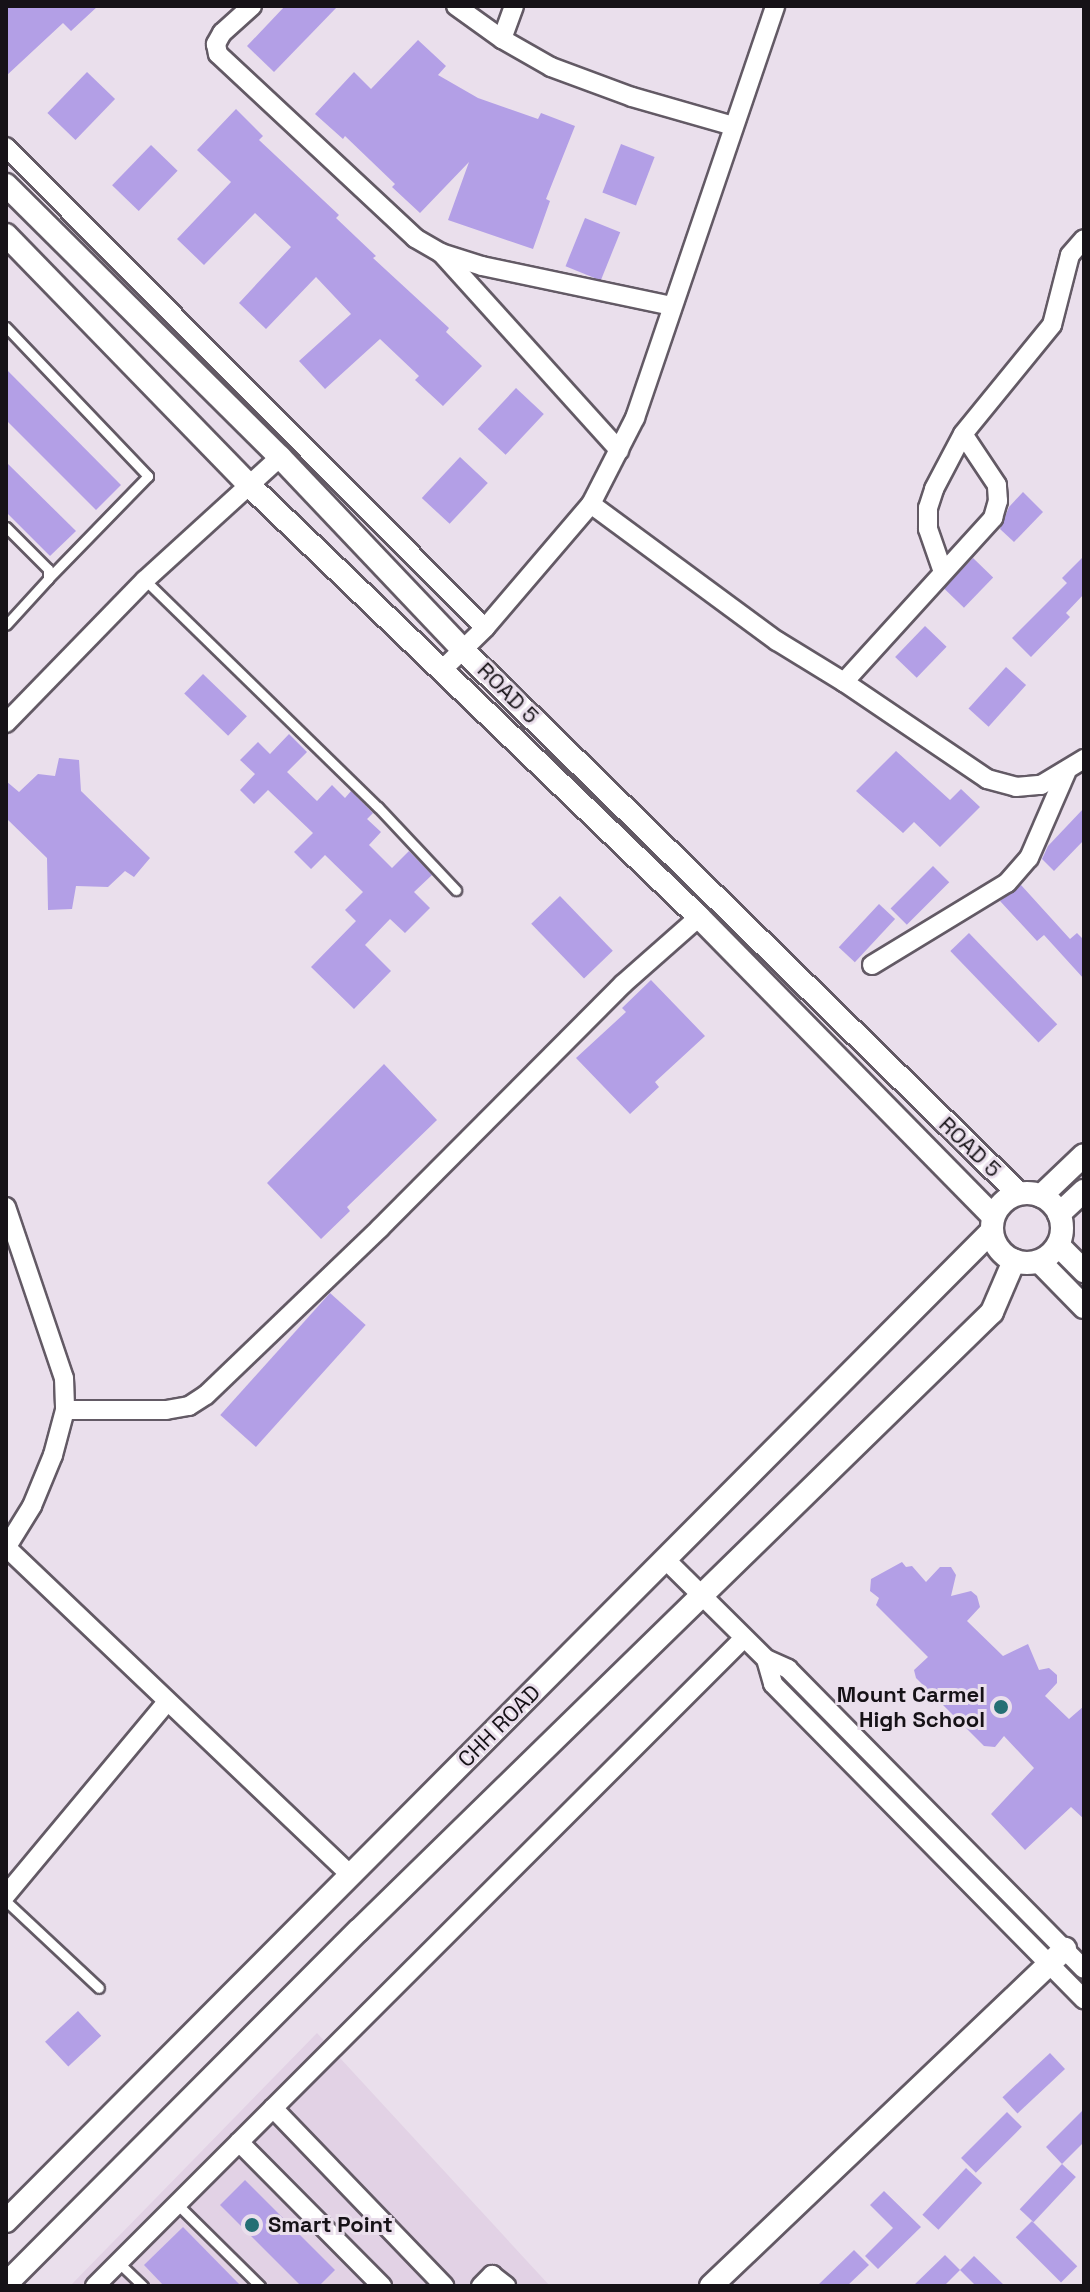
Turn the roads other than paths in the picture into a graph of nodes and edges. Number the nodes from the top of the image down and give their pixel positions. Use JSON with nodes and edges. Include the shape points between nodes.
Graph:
{"nodes":[{"id":1,"x":252,"y":6,"type":"edge"},
{"id":2,"x":456,"y":6,"type":"edge"},
{"id":3,"x":514,"y":6,"type":"edge"},
{"id":4,"x":775,"y":6,"type":"edge"},
{"id":5,"x":502,"y":39,"type":"junction"},
{"id":6,"x":733,"y":126,"type":"junction"},
{"id":7,"x":6,"y":147,"type":"edge"},
{"id":8,"x":6,"y":185,"type":"edge"},
{"id":9,"x":6,"y":235,"type":"edge"},
{"id":10,"x":1084,"y":239,"type":"edge"},
{"id":11,"x":441,"y":253,"type":"junction"},
{"id":12,"x":672,"y":306,"type":"junction"},
{"id":13,"x":6,"y":327,"type":"edge"},
{"id":14,"x":963,"y":434,"type":"junction"},
{"id":15,"x":619,"y":450,"type":"junction"},
{"id":16,"x":280,"y":457,"type":"junction"},
{"id":17,"x":249,"y":485,"type":"junction"},
{"id":18,"x":591,"y":504,"type":"junction"},
{"id":19,"x":6,"y":527,"type":"edge"},
{"id":20,"x":943,"y":572,"type":"junction"},
{"id":21,"x":48,"y":579,"type":"junction"},
{"id":22,"x":145,"y":580,"type":"junction"},
{"id":23,"x":6,"y":625,"type":"edge"},
{"id":24,"x":485,"y":628,"type":"junction"},
{"id":25,"x":463,"y":650,"type":"junction"},
{"id":26,"x":443,"y":669,"type":"junction"},
{"id":27,"x":844,"y":682,"type":"junction"},
{"id":28,"x":7,"y":720,"type":"edge"},
{"id":29,"x":1084,"y":759,"type":"edge"},
{"id":30,"x":1066,"y":773,"type":"junction"},
{"id":31,"x":456,"y":890,"type":"dead end"},
{"id":32,"x":699,"y":917,"type":"junction"},
{"id":33,"x":872,"y":965,"type":"dead end"},
{"id":34,"x":1084,"y":1155,"type":"edge"},
{"id":35,"x":1084,"y":1191,"type":"edge"},
{"id":36,"x":1018,"y":1193,"type":"junction"},
{"id":37,"x":1041,"y":1196,"type":"junction"},
{"id":38,"x":6,"y":1207,"type":"edge"},
{"id":39,"x":1059,"y":1214,"type":"junction"},
{"id":40,"x":992,"y":1224,"type":"junction"},
{"id":41,"x":1058,"y":1245,"type":"junction"},
{"id":42,"x":1014,"y":1261,"type":"junction"},
{"id":43,"x":1040,"y":1262,"type":"junction"},
{"id":44,"x":1084,"y":1271,"type":"edge"},
{"id":45,"x":1084,"y":1307,"type":"edge"},
{"id":46,"x":65,"y":1410,"type":"junction"},
{"id":47,"x":6,"y":1548,"type":"edge"},
{"id":48,"x":665,"y":1559,"type":"junction"},
{"id":49,"x":703,"y":1597,"type":"junction"},
{"id":50,"x":744,"y":1638,"type":"junction"},
{"id":51,"x":167,"y":1702,"type":"junction"},
{"id":52,"x":350,"y":1875,"type":"junction"},
{"id":53,"x":6,"y":1898,"type":"edge"},
{"id":54,"x":1057,"y":1956,"type":"junction"},
{"id":55,"x":1084,"y":1969,"type":"edge"},
{"id":56,"x":99,"y":1988,"type":"dead end"},
{"id":57,"x":1084,"y":1999,"type":"edge"},
{"id":58,"x":273,"y":2108,"type":"junction"},
{"id":59,"x":239,"y":2142,"type":"junction"},
{"id":60,"x":177,"y":2204,"type":"junction"},
{"id":61,"x":6,"y":2221,"type":"edge"},
{"id":62,"x":118,"y":2262,"type":"junction"},
{"id":63,"x":6,"y":2284,"type":"edge"},
{"id":64,"x":95,"y":2286,"type":"edge"},
{"id":65,"x":143,"y":2286,"type":"edge"},
{"id":66,"x":260,"y":2286,"type":"edge"},
{"id":67,"x":382,"y":2286,"type":"edge"},
{"id":68,"x":444,"y":2286,"type":"edge"},
{"id":69,"x":481,"y":2286,"type":"edge"},
{"id":70,"x":506,"y":2286,"type":"edge"},
{"id":71,"x":711,"y":2286,"type":"edge"}],
"edges":[{"from":1,"to":11,"type":"street","via":[[222,33],[218,54],[397,224]]},
{"from":2,"to":5,"type":"street"},
{"from":3,"to":5,"type":"street"},
{"from":4,"to":6,"type":"street"},
{"from":5,"to":6,"type":"street","via":[[588,83]]},
{"from":6,"to":12,"type":"street"},
{"from":7,"to":24,"type":"street"},
{"from":8,"to":16,"type":"street","name":"ROAD 5"},
{"from":9,"to":17,"type":"street","name":"ROAD 5"},
{"from":10,"to":14,"type":"street","via":[[1070,255],[1052,325]]},
{"from":11,"to":12,"type":"street"},
{"from":11,"to":15,"type":"street"},
{"from":12,"to":15,"type":"street"},
{"from":13,"to":21,"type":"lane","via":[[148,476]]},
{"from":14,"to":20,"type":"street","via":[[928,508],[928,529]]},
{"from":14,"to":20,"type":"street","via":[[997,485],[998,501],[993,518]]},
{"from":15,"to":18,"type":"street"},
{"from":16,"to":17,"type":"street"},
{"from":16,"to":25,"type":"street","name":"ROAD 5"},
{"from":17,"to":22,"type":"street"},
{"from":17,"to":26,"type":"street","name":"ROAD 5"},
{"from":18,"to":24,"type":"street"},
{"from":18,"to":27,"type":"street","via":[[777,641]]},
{"from":19,"to":21,"type":"lane","via":[[48,569]]},
{"from":20,"to":27,"type":"street"},
{"from":21,"to":23,"type":"lane"},
{"from":22,"to":28,"type":"street"},
{"from":22,"to":31,"type":"lane"},
{"from":24,"to":25,"type":"street"},
{"from":25,"to":26,"type":"street"},
{"from":25,"to":36,"type":"street","name":"ROAD 5"},
{"from":26,"to":32,"type":"street","name":"ROAD 5"},
{"from":27,"to":30,"type":"street","via":[[987,779],[1016,787],[1041,785]]},
{"from":29,"to":30,"type":"street"},
{"from":30,"to":33,"type":"street","via":[[1029,858],[1007,883]]},
{"from":32,"to":40,"type":"street","name":"ROAD 5"},
{"from":32,"to":46,"type":"street","via":[[623,984],[206,1395],[189,1406],[166,1410]]},
{"from":34,"to":37,"type":"street"},
{"from":35,"to":39,"type":"street"},
{"from":36,"to":37,"type":"street"},
{"from":36,"to":40,"type":"street","via":[[1007,1198]]},
{"from":37,"to":39,"type":"street"},
{"from":38,"to":46,"type":"street","via":[[64,1378]]},
{"from":39,"to":41,"type":"street"},
{"from":40,"to":42,"type":"street","via":[[998,1249]]},
{"from":40,"to":48,"type":"street","name":"CHH ROAD"},
{"from":41,"to":43,"type":"street"},
{"from":41,"to":44,"type":"street"},
{"from":42,"to":43,"type":"street"},
{"from":42,"to":49,"type":"street","via":[[992,1312]]},
{"from":43,"to":45,"type":"street"},
{"from":46,"to":47,"type":"street","via":[[32,1506]]},
{"from":47,"to":51,"type":"street"},
{"from":48,"to":49,"type":"street"},
{"from":48,"to":52,"type":"street","name":"CHH ROAD"},
{"from":49,"to":50,"type":"street"},
{"from":49,"to":63,"type":"street","via":[[358,1931]]},
{"from":50,"to":54,"type":"street","via":[[766,1659],[773,1684]]},
{"from":50,"to":58,"type":"street"},
{"from":51,"to":52,"type":"street"},
{"from":51,"to":53,"type":"street"},
{"from":52,"to":61,"type":"street","name":"CHH ROAD"},
{"from":53,"to":56,"type":"lane"},
{"from":54,"to":55,"type":"street"},
{"from":54,"to":57,"type":"street"},
{"from":54,"to":71,"type":"street"},
{"from":58,"to":59,"type":"street"},
{"from":58,"to":68,"type":"street"},
{"from":59,"to":60,"type":"street"},
{"from":59,"to":67,"type":"street"},
{"from":60,"to":62,"type":"street"},
{"from":60,"to":66,"type":"lane"},
{"from":62,"to":64,"type":"street"},
{"from":62,"to":65,"type":"lane"},
{"from":69,"to":70,"type":"street","via":[[492,2275]]}]}
